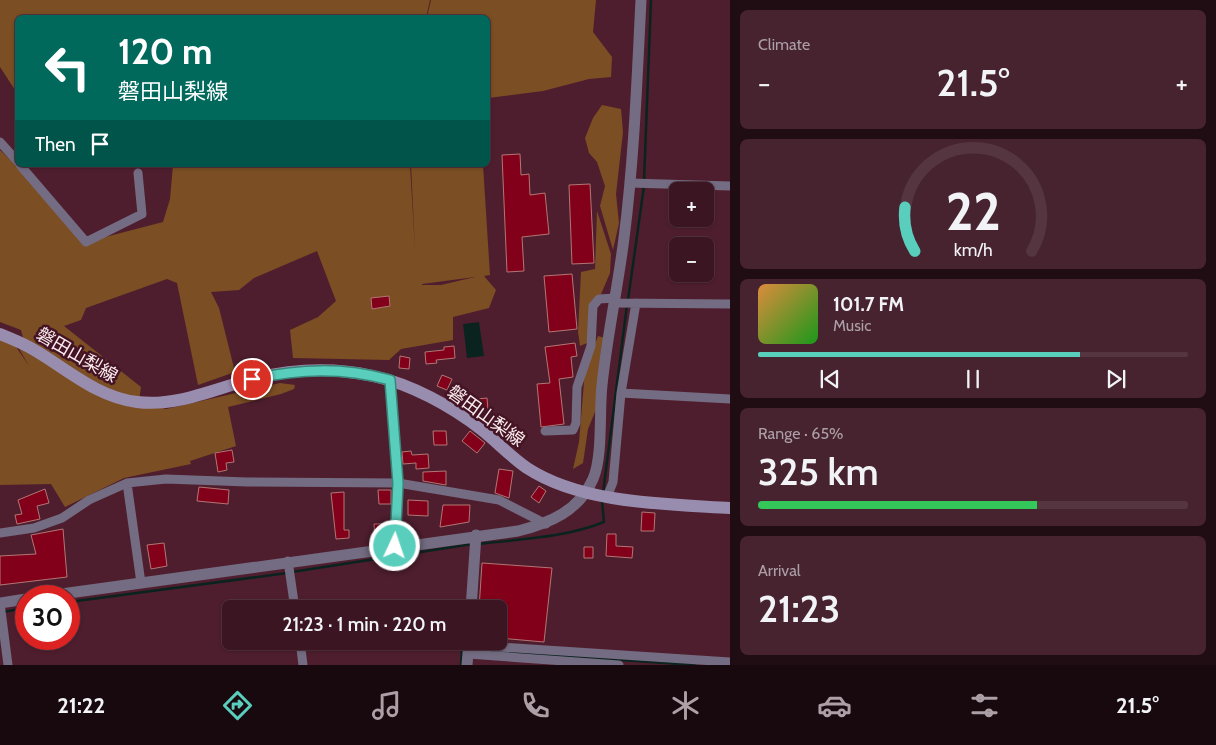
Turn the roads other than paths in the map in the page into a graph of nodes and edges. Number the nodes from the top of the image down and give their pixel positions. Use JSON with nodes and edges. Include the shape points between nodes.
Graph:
{"nodes":[{"id":1,"x":641,"y":0,"type":"edge"},
{"id":2,"x":0,"y":142,"type":"edge"},
{"id":3,"x":15,"y":159,"type":"edge"},
{"id":4,"x":22,"y":167,"type":"edge"},
{"id":5,"x":138,"y":173,"type":"dead end"},
{"id":6,"x":630,"y":183,"type":"junction"},
{"id":7,"x":730,"y":186,"type":"edge"},
{"id":8,"x":614,"y":301,"type":"junction"},
{"id":9,"x":636,"y":303,"type":"junction"},
{"id":10,"x":730,"y":304,"type":"edge"},
{"id":11,"x":0,"y":334,"type":"edge"},
{"id":12,"x":390,"y":380,"type":"junction"},
{"id":13,"x":621,"y":392,"type":"junction"},
{"id":14,"x":730,"y":399,"type":"edge"},
{"id":15,"x":545,"y":431,"type":"dead end"},
{"id":16,"x":127,"y":483,"type":"junction"},
{"id":17,"x":398,"y":483,"type":"junction"},
{"id":18,"x":585,"y":493,"type":"junction"},
{"id":19,"x":607,"y":497,"type":"junction"},
{"id":20,"x":730,"y":508,"type":"edge"},
{"id":21,"x":546,"y":524,"type":"junction"},
{"id":22,"x":0,"y":533,"type":"edge"},
{"id":23,"x":476,"y":535,"type":"junction"},
{"id":24,"x":395,"y":546,"type":"junction"},
{"id":25,"x":288,"y":561,"type":"junction"},
{"id":26,"x":141,"y":583,"type":"junction"},
{"id":27,"x":80,"y":591,"type":"edge"},
{"id":28,"x":294,"y":600,"type":"edge"},
{"id":29,"x":472,"y":600,"type":"edge"},
{"id":30,"x":15,"y":601,"type":"edge"},
{"id":31,"x":0,"y":603,"type":"edge"},
{"id":32,"x":301,"y":650,"type":"edge"},
{"id":33,"x":468,"y":651,"type":"edge"},
{"id":34,"x":630,"y":660,"type":"edge"},
{"id":35,"x":730,"y":662,"type":"edge"},
{"id":36,"x":8,"y":665,"type":"edge"},
{"id":37,"x":303,"y":665,"type":"edge"},
{"id":38,"x":619,"y":665,"type":"edge"}],
"edges":[{"from":1,"to":6,"type":"street"},
{"from":2,"to":3,"type":"street"},
{"from":4,"to":5,"type":"street","via":[[86,242],[142,214]]},
{"from":6,"to":7,"type":"street"},
{"from":6,"to":8,"type":"street"},
{"from":8,"to":9,"type":"street"},
{"from":8,"to":15,"type":"street","via":[[599,300],[594,306],[593,333],[577,387],[573,430]]},
{"from":8,"to":18,"type":"street","via":[[602,384],[597,464],[594,478]]},
{"from":9,"to":10,"type":"street"},
{"from":9,"to":13,"type":"street"},
{"from":11,"to":12,"type":"main road","name":"磐田山梨線","via":[[29,347],[110,395],[136,402],[184,399],[291,371],[347,371]]},
{"from":12,"to":17,"type":"street"},
{"from":12,"to":18,"type":"main road","name":"磐田山梨線","via":[[435,400],[465,419],[527,468]]},
{"from":13,"to":14,"type":"street"},
{"from":13,"to":19,"type":"street","via":[[613,482]]},
{"from":16,"to":17,"type":"street","via":[[166,478]]},
{"from":16,"to":22,"type":"street","via":[[88,500],[62,518],[34,528]]},
{"from":16,"to":26,"type":"street"},
{"from":17,"to":21,"type":"street","via":[[499,500]]},
{"from":17,"to":24,"type":"street"},
{"from":18,"to":19,"type":"main road","name":"磐田山梨線"},
{"from":18,"to":21,"type":"street","via":[[563,514]]},
{"from":19,"to":20,"type":"main road","name":"磐田山梨線"},
{"from":21,"to":23,"type":"street","via":[[518,531]]},
{"from":23,"to":24,"type":"street"},
{"from":23,"to":29,"type":"street"},
{"from":24,"to":25,"type":"street"},
{"from":25,"to":26,"type":"street"},
{"from":25,"to":28,"type":"street"},
{"from":26,"to":27,"type":"street"},
{"from":30,"to":31,"type":"street"},
{"from":31,"to":36,"type":"street"},
{"from":32,"to":37,"type":"street"},
{"from":33,"to":34,"type":"street"},
{"from":33,"to":38,"type":"street"},
{"from":34,"to":35,"type":"street"}]}
